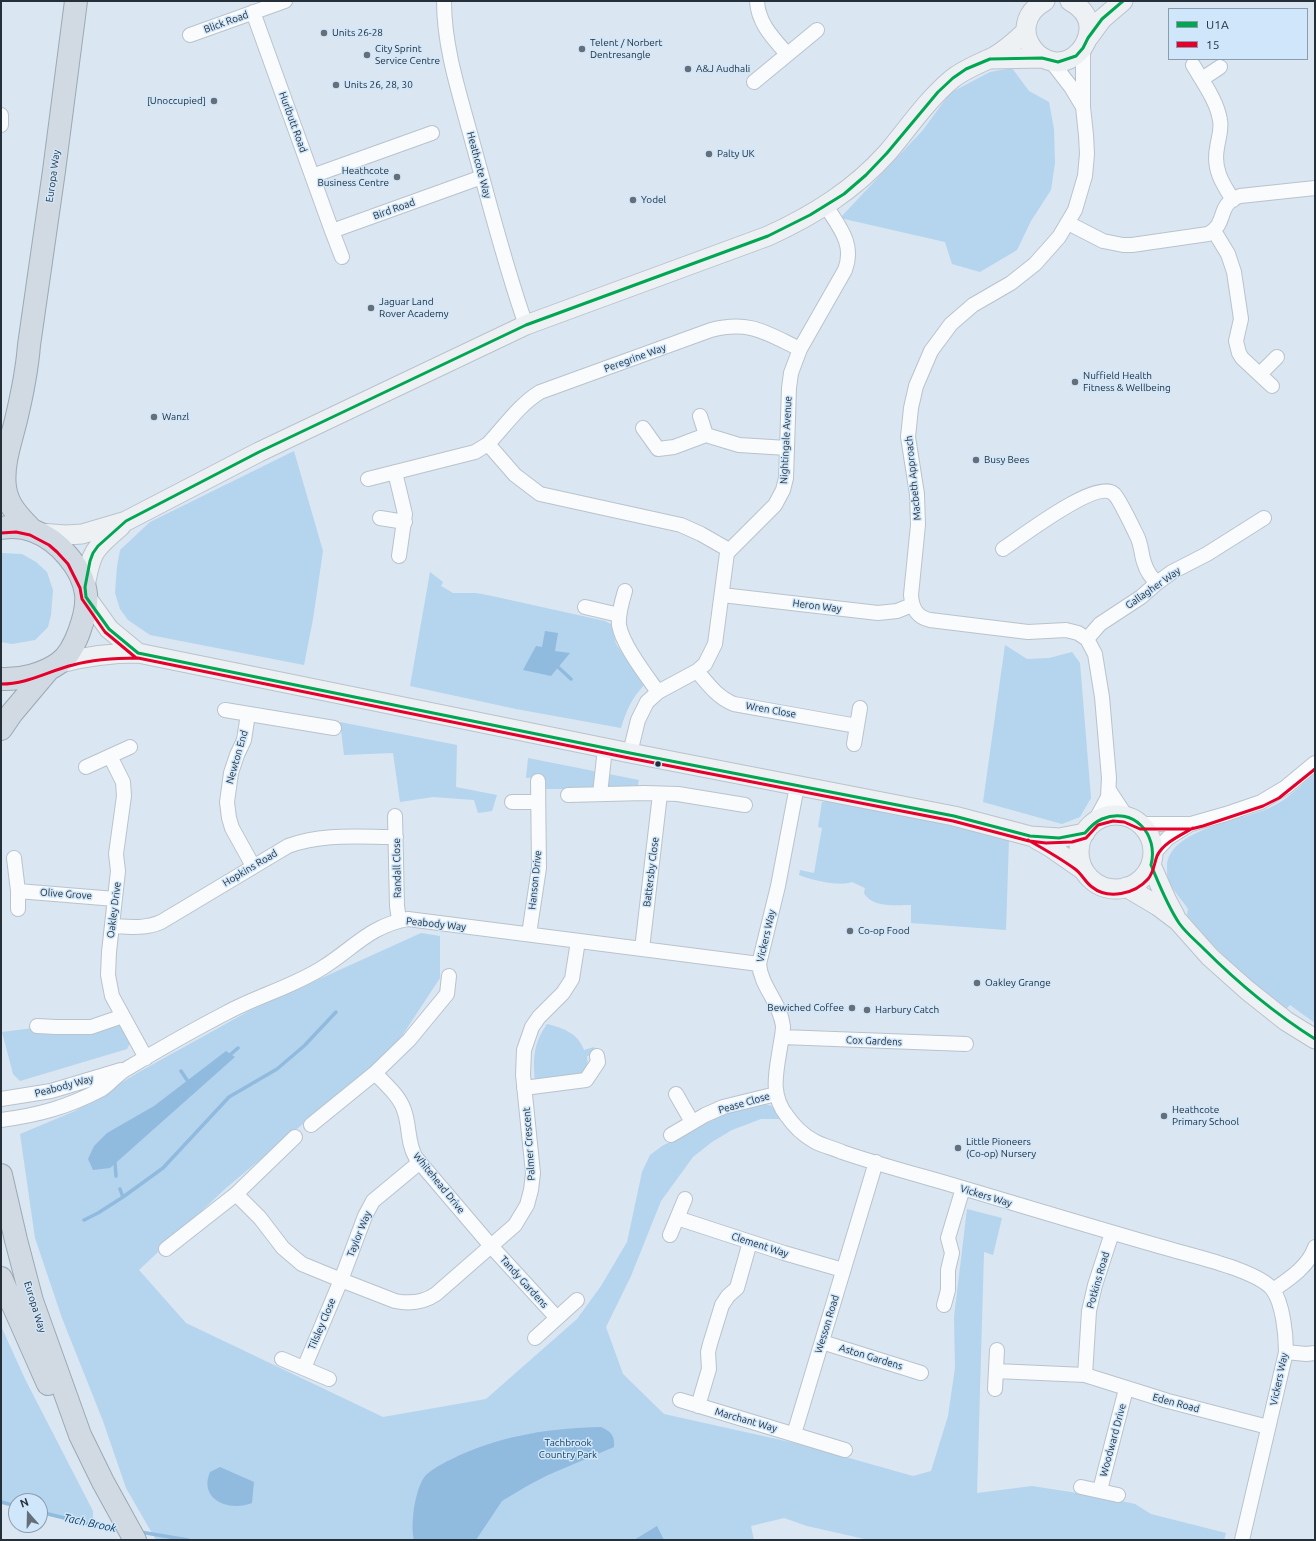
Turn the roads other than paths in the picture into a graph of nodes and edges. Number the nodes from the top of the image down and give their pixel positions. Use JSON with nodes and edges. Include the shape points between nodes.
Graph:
{"nodes":[{"id":1,"x":285,"y":1,"type":"edge"},
{"id":2,"x":444,"y":1,"type":"edge"},
{"id":3,"x":757,"y":1,"type":"edge"},
{"id":4,"x":1045,"y":1,"type":"edge"},
{"id":5,"x":1071,"y":1,"type":"edge"},
{"id":6,"x":1123,"y":1,"type":"edge"},
{"id":7,"x":75,"y":3,"type":"edge"},
{"id":8,"x":1030,"y":7,"type":"edge"},
{"id":9,"x":254,"y":12,"type":"junction"},
{"id":10,"x":816,"y":30,"type":"dead end"},
{"id":11,"x":1025,"y":32,"type":"junction"},
{"id":12,"x":190,"y":35,"type":"dead end"},
{"id":13,"x":1086,"y":43,"type":"junction"},
{"id":14,"x":786,"y":54,"type":"junction"},
{"id":15,"x":990,"y":59,"type":"junction"},
{"id":16,"x":1047,"y":60,"type":"junction"},
{"id":17,"x":1193,"y":65,"type":"dead end"},
{"id":18,"x":1220,"y":67,"type":"dead end"},
{"id":19,"x":1202,"y":79,"type":"junction"},
{"id":20,"x":754,"y":82,"type":"dead end"},
{"id":21,"x":1083,"y":107,"type":"junction"},
{"id":22,"x":1,"y":115,"type":"edge"},
{"id":23,"x":1,"y":125,"type":"edge"},
{"id":24,"x":432,"y":133,"type":"dead end"},
{"id":25,"x":312,"y":176,"type":"junction"},
{"id":26,"x":482,"y":177,"type":"junction"},
{"id":27,"x":1315,"y":188,"type":"edge"},
{"id":28,"x":1232,"y":200,"type":"junction"},
{"id":29,"x":826,"y":206,"type":"junction"},
{"id":30,"x":1068,"y":223,"type":"junction"},
{"id":31,"x":332,"y":231,"type":"junction"},
{"id":32,"x":1214,"y":231,"type":"junction"},
{"id":33,"x":342,"y":257,"type":"dead end"},
{"id":34,"x":526,"y":325,"type":"junction"},
{"id":35,"x":29,"y":345,"type":"junction"},
{"id":36,"x":800,"y":349,"type":"junction"},
{"id":37,"x":1277,"y":357,"type":"dead end"},
{"id":38,"x":1260,"y":374,"type":"junction"},
{"id":39,"x":1272,"y":386,"type":"dead end"},
{"id":40,"x":700,"y":416,"type":"dead end"},
{"id":41,"x":643,"y":428,"type":"dead end"},
{"id":42,"x":706,"y":435,"type":"junction"},
{"id":43,"x":1,"y":443,"type":"edge"},
{"id":44,"x":488,"y":444,"type":"junction"},
{"id":45,"x":787,"y":448,"type":"junction"},
{"id":46,"x":395,"y":472,"type":"junction"},
{"id":47,"x":368,"y":479,"type":"dead end"},
{"id":48,"x":380,"y":518,"type":"dead end"},
{"id":49,"x":1264,"y":518,"type":"dead end"},
{"id":50,"x":126,"y":521,"type":"junction"},
{"id":51,"x":405,"y":522,"type":"junction"},
{"id":52,"x":1,"y":528,"type":"edge"},
{"id":53,"x":36,"y":531,"type":"junction"},
{"id":54,"x":1003,"y":549,"type":"dead end"},
{"id":55,"x":729,"y":550,"type":"junction"},
{"id":56,"x":399,"y":556,"type":"dead end"},
{"id":57,"x":1156,"y":583,"type":"junction"},
{"id":58,"x":625,"y":591,"type":"dead end"},
{"id":59,"x":86,"y":592,"type":"junction"},
{"id":60,"x":722,"y":595,"type":"junction"},
{"id":61,"x":912,"y":605,"type":"junction"},
{"id":62,"x":585,"y":607,"type":"dead end"},
{"id":63,"x":619,"y":615,"type":"junction"},
{"id":64,"x":1087,"y":639,"type":"junction"},
{"id":65,"x":138,"y":653,"type":"junction"},
{"id":66,"x":55,"y":665,"type":"junction"},
{"id":67,"x":697,"y":671,"type":"junction"},
{"id":68,"x":1,"y":679,"type":"edge"},
{"id":69,"x":658,"y":692,"type":"junction"},
{"id":70,"x":860,"y":708,"type":"dead end"},
{"id":71,"x":226,"y":710,"type":"dead end"},
{"id":72,"x":248,"y":714,"type":"junction"},
{"id":73,"x":857,"y":726,"type":"junction"},
{"id":74,"x":334,"y":728,"type":"dead end"},
{"id":75,"x":1,"y":729,"type":"edge"},
{"id":76,"x":854,"y":744,"type":"dead end"},
{"id":77,"x":130,"y":747,"type":"dead end"},
{"id":78,"x":605,"y":748,"type":"junction"},
{"id":79,"x":630,"y":753,"type":"junction"},
{"id":80,"x":110,"y":756,"type":"junction"},
{"id":81,"x":1315,"y":764,"type":"edge"},
{"id":82,"x":86,"y":767,"type":"dead end"},
{"id":83,"x":538,"y":781,"type":"dead end"},
{"id":84,"x":797,"y":786,"type":"junction"},
{"id":85,"x":1109,"y":790,"type":"junction"},
{"id":86,"x":600,"y":794,"type":"junction"},
{"id":87,"x":660,"y":794,"type":"junction"},
{"id":88,"x":568,"y":795,"type":"dead end"},
{"id":89,"x":512,"y":802,"type":"dead end"},
{"id":90,"x":538,"y":802,"type":"junction"},
{"id":91,"x":745,"y":805,"type":"dead end"},
{"id":92,"x":396,"y":816,"type":"dead end"},
{"id":93,"x":1136,"y":822,"type":"junction"},
{"id":94,"x":1192,"y":824,"type":"junction"},
{"id":95,"x":1090,"y":827,"type":"junction"},
{"id":96,"x":1030,"y":836,"type":"junction"},
{"id":97,"x":396,"y":837,"type":"junction"},
{"id":98,"x":14,"y":858,"type":"dead end"},
{"id":99,"x":1152,"y":859,"type":"junction"},
{"id":100,"x":253,"y":866,"type":"junction"},
{"id":101,"x":1083,"y":870,"type":"junction"},
{"id":102,"x":1126,"y":888,"type":"junction"},
{"id":103,"x":18,"y":891,"type":"junction"},
{"id":104,"x":115,"y":899,"type":"junction"},
{"id":105,"x":18,"y":909,"type":"dead end"},
{"id":106,"x":399,"y":920,"type":"junction"},
{"id":107,"x":1178,"y":921,"type":"junction"},
{"id":108,"x":112,"y":926,"type":"junction"},
{"id":109,"x":529,"y":934,"type":"junction"},
{"id":110,"x":578,"y":941,"type":"junction"},
{"id":111,"x":642,"y":949,"type":"junction"},
{"id":112,"x":759,"y":964,"type":"junction"},
{"id":113,"x":449,"y":976,"type":"dead end"},
{"id":114,"x":123,"y":1016,"type":"junction"},
{"id":115,"x":37,"y":1026,"type":"dead end"},
{"id":116,"x":782,"y":1037,"type":"junction"},
{"id":117,"x":1315,"y":1039,"type":"edge"},
{"id":118,"x":966,"y":1044,"type":"dead end"},
{"id":119,"x":597,"y":1056,"type":"dead end"},
{"id":120,"x":146,"y":1058,"type":"junction"},
{"id":121,"x":126,"y":1069,"type":"junction"},
{"id":122,"x":375,"y":1073,"type":"junction"},
{"id":123,"x":524,"y":1088,"type":"junction"},
{"id":124,"x":676,"y":1094,"type":"dead end"},
{"id":125,"x":776,"y":1094,"type":"junction"},
{"id":126,"x":1,"y":1099,"type":"edge"},
{"id":127,"x":1,"y":1120,"type":"edge"},
{"id":128,"x":692,"y":1122,"type":"junction"},
{"id":129,"x":311,"y":1125,"type":"dead end"},
{"id":130,"x":670,"y":1135,"type":"dead end"},
{"id":131,"x":295,"y":1137,"type":"dead end"},
{"id":132,"x":420,"y":1162,"type":"junction"},
{"id":133,"x":876,"y":1162,"type":"junction"},
{"id":134,"x":1,"y":1175,"type":"edge"},
{"id":135,"x":963,"y":1188,"type":"junction"},
{"id":136,"x":236,"y":1194,"type":"junction"},
{"id":137,"x":685,"y":1199,"type":"dead end"},
{"id":138,"x":678,"y":1218,"type":"junction"},
{"id":139,"x":1,"y":1233,"type":"edge"},
{"id":140,"x":1112,"y":1233,"type":"junction"},
{"id":141,"x":670,"y":1235,"type":"dead end"},
{"id":142,"x":750,"y":1242,"type":"junction"},
{"id":143,"x":491,"y":1246,"type":"junction"},
{"id":144,"x":1315,"y":1247,"type":"edge"},
{"id":145,"x":166,"y":1249,"type":"dead end"},
{"id":146,"x":843,"y":1270,"type":"junction"},
{"id":147,"x":1,"y":1278,"type":"edge"},
{"id":148,"x":341,"y":1280,"type":"junction"},
{"id":149,"x":1273,"y":1290,"type":"junction"},
{"id":150,"x":577,"y":1300,"type":"dead end"},
{"id":151,"x":944,"y":1305,"type":"dead end"},
{"id":152,"x":557,"y":1318,"type":"junction"},
{"id":153,"x":535,"y":1338,"type":"dead end"},
{"id":154,"x":822,"y":1342,"type":"junction"},
{"id":155,"x":997,"y":1350,"type":"dead end"},
{"id":156,"x":1286,"y":1352,"type":"junction"},
{"id":157,"x":1315,"y":1353,"type":"edge"},
{"id":158,"x":282,"y":1359,"type":"dead end"},
{"id":159,"x":304,"y":1368,"type":"junction"},
{"id":160,"x":996,"y":1371,"type":"junction"},
{"id":161,"x":921,"y":1373,"type":"dead end"},
{"id":162,"x":1085,"y":1375,"type":"junction"},
{"id":163,"x":329,"y":1379,"type":"dead end"},
{"id":164,"x":47,"y":1382,"type":"junction"},
{"id":165,"x":995,"y":1389,"type":"dead end"},
{"id":166,"x":1126,"y":1389,"type":"junction"},
{"id":167,"x":680,"y":1400,"type":"dead end"},
{"id":168,"x":698,"y":1406,"type":"junction"},
{"id":169,"x":1268,"y":1427,"type":"junction"},
{"id":170,"x":794,"y":1434,"type":"junction"},
{"id":171,"x":80,"y":1435,"type":"junction"},
{"id":172,"x":846,"y":1450,"type":"dead end"},
{"id":173,"x":1081,"y":1487,"type":"dead end"},
{"id":174,"x":1100,"y":1490,"type":"junction"},
{"id":175,"x":1118,"y":1494,"type":"dead end"},
{"id":176,"x":136,"y":1540,"type":"edge"},
{"id":177,"x":1242,"y":1540,"type":"edge"}],
"edges":[{"from":1,"to":9,"type":"street","name":"Blick Road"},
{"from":2,"to":26,"type":"street","name":"Heathcote Way","via":[[447,41]]},
{"from":3,"to":14,"type":"street","via":[[762,23]]},
{"from":4,"to":8,"type":"street"},
{"from":5,"to":13,"type":"street","via":[[1086,16],[1089,26]]},
{"from":6,"to":13,"type":"street","via":[[1102,19]]},
{"from":7,"to":35,"type":"highway","name":"Europa Way"},
{"from":8,"to":11,"type":"street"},
{"from":9,"to":12,"type":"street","name":"Blick Road"},
{"from":9,"to":25,"type":"street","name":"Hurlbutt Road"},
{"from":10,"to":14,"type":"street"},
{"from":11,"to":15,"type":"street"},
{"from":11,"to":16,"type":"street","via":[[1034,51]]},
{"from":13,"to":16,"type":"street","via":[[1076,56],[1058,62]]},
{"from":13,"to":21,"type":"street","name":"Macbeth Approach"},
{"from":14,"to":20,"type":"street"},
{"from":15,"to":16,"type":"street"},
{"from":15,"to":29,"type":"street","via":[[966,69],[953,78],[866,175]]},
{"from":16,"to":21,"type":"street","name":"Macbeth Approach","via":[[1071,87]]},
{"from":17,"to":19,"type":"street"},
{"from":18,"to":19,"type":"street"},
{"from":19,"to":28,"type":"street","via":[[1219,114],[1220,129],[1215,164],[1220,180]]},
{"from":21,"to":30,"type":"street","name":"Macbeth Approach","via":[[1086,135],[1085,176],[1075,210]]},
{"from":22,"to":23,"type":"street"},
{"from":24,"to":25,"type":"street"},
{"from":25,"to":31,"type":"street","name":"Hurlbutt Road"},
{"from":26,"to":31,"type":"street","name":"Bird Road"},
{"from":26,"to":34,"type":"street","name":"Heathcote Way","via":[[511,283]]},
{"from":27,"to":28,"type":"street","via":[[1240,196]]},
{"from":28,"to":32,"type":"street","via":[[1226,206],[1220,224]]},
{"from":29,"to":34,"type":"street","via":[[768,236]]},
{"from":29,"to":36,"type":"street","name":"Nightingale Avenue","via":[[848,244],[847,264]]},
{"from":30,"to":32,"type":"street","via":[[1103,241],[1123,245],[1201,236]]},
{"from":30,"to":61,"type":"street","name":"Macbeth Approach","via":[[1059,237],[1030,268],[1011,283],[973,305],[951,324],[931,351],[920,373],[908,432],[917,494],[918,525]]},
{"from":31,"to":33,"type":"street"},
{"from":32,"to":38,"type":"street","via":[[1228,254],[1234,272],[1241,319],[1236,341],[1239,353]]},
{"from":34,"to":50,"type":"street","via":[[259,452]]},
{"from":35,"to":43,"type":"highway","name":"Europa Way","via":[[20,362]]},
{"from":35,"to":53,"type":"highway","name":"Europa Way","via":[[24,386],[7,454],[4,488],[10,504],[23,521]]},
{"from":36,"to":44,"type":"street","name":"Peregrine Way","via":[[763,331],[746,326],[728,326],[711,330],[540,392],[529,399]]},
{"from":36,"to":45,"type":"street","name":"Nightingale Avenue","via":[[791,373],[789,388]]},
{"from":37,"to":38,"type":"street"},
{"from":38,"to":39,"type":"street"},
{"from":40,"to":42,"type":"street"},
{"from":41,"to":42,"type":"street","via":[[658,449],[674,447]]},
{"from":42,"to":45,"type":"street","via":[[748,446]]},
{"from":44,"to":46,"type":"street","name":"Peregrine Way","via":[[475,452]]},
{"from":44,"to":55,"type":"street","via":[[516,475],[540,494],[681,525]]},
{"from":45,"to":55,"type":"street","name":"Nightingale Avenue","via":[[785,484],[780,498]]},
{"from":46,"to":47,"type":"street","name":"Peregrine Way"},
{"from":46,"to":51,"type":"street"},
{"from":48,"to":51,"type":"street"},
{"from":49,"to":57,"type":"street","name":"Gallagher Way"},
{"from":50,"to":53,"type":"street","via":[[82,534],[66,535]]},
{"from":50,"to":59,"type":"street","via":[[93,553]]},
{"from":51,"to":56,"type":"street"},
{"from":52,"to":53,"type":"highway","via":[[16,527]]},
{"from":53,"to":59,"type":"highway","via":[[66,554],[78,572]]},
{"from":54,"to":57,"type":"street","via":[[1075,501],[1092,493],[1107,491],[1114,494],[1120,504],[1140,542],[1145,566]]},
{"from":55,"to":60,"type":"street","via":[[726,556]]},
{"from":57,"to":64,"type":"street","name":"Gallagher Way","via":[[1141,597],[1100,624]]},
{"from":58,"to":63,"type":"street"},
{"from":59,"to":65,"type":"street","via":[[109,629]]},
{"from":59,"to":66,"type":"highway","via":[[84,618],[78,636]]},
{"from":60,"to":61,"type":"street","name":"Heron Way","via":[[878,613],[897,611]]},
{"from":60,"to":67,"type":"street","via":[[715,644],[705,664]]},
{"from":61,"to":64,"type":"street","via":[[919,617],[930,620],[1028,632],[1066,630]]},
{"from":62,"to":63,"type":"street"},
{"from":63,"to":69,"type":"street","via":[[623,638]]},
{"from":64,"to":85,"type":"street","via":[[1095,654],[1102,697]]},
{"from":65,"to":66,"type":"street","via":[[88,656]]},
{"from":65,"to":78,"type":"street"},
{"from":66,"to":68,"type":"highway","via":[[24,677]]},
{"from":66,"to":75,"type":"highway"},
{"from":67,"to":69,"type":"street"},
{"from":67,"to":73,"type":"street","name":"Wren Close","via":[[718,695],[734,704]]},
{"from":69,"to":79,"type":"street","via":[[640,712]]},
{"from":70,"to":73,"type":"street"},
{"from":71,"to":72,"type":"street"},
{"from":72,"to":74,"type":"street"},
{"from":72,"to":100,"type":"street","name":"Newton End","via":[[244,740],[231,773],[227,802],[232,828]]},
{"from":73,"to":76,"type":"street"},
{"from":77,"to":80,"type":"street"},
{"from":78,"to":79,"type":"street"},
{"from":78,"to":86,"type":"street"},
{"from":79,"to":84,"type":"street"},
{"from":80,"to":82,"type":"street"},
{"from":80,"to":104,"type":"street","name":"Oakley Drive","via":[[123,782],[124,796],[116,854],[118,872]]},
{"from":81,"to":94,"type":"street","via":[[1286,787],[1261,802]]},
{"from":83,"to":90,"type":"street","name":"Hanson Drive"},
{"from":84,"to":96,"type":"street","via":[[954,816]]},
{"from":84,"to":112,"type":"street","name":"Vickers Way","via":[[778,886]]},
{"from":85,"to":93,"type":"street","via":[[1124,813]]},
{"from":85,"to":95,"type":"street","via":[[1106,802]]},
{"from":86,"to":87,"type":"street"},
{"from":86,"to":88,"type":"street"},
{"from":87,"to":91,"type":"street","via":[[678,794]]},
{"from":87,"to":111,"type":"street","name":"Battersby Close"},
{"from":89,"to":90,"type":"street"},
{"from":90,"to":109,"type":"street","name":"Hanson Drive","via":[[539,868]]},
{"from":92,"to":97,"type":"street","name":"Randall Close"},
{"from":93,"to":94,"type":"street"},
{"from":93,"to":95,"type":"street","via":[[1113,816]]},
{"from":93,"to":99,"type":"street","via":[[1150,838],[1153,845]]},
{"from":94,"to":99,"type":"street","via":[[1168,838]]},
{"from":95,"to":96,"type":"street","via":[[1059,838]]},
{"from":95,"to":101,"type":"street","via":[[1079,850]]},
{"from":96,"to":101,"type":"street"},
{"from":97,"to":100,"type":"street","name":"Hopkins Road","via":[[303,840]]},
{"from":97,"to":106,"type":"street","name":"Randall Close"},
{"from":98,"to":103,"type":"street"},
{"from":99,"to":102,"type":"street","via":[[1144,877]]},
{"from":99,"to":107,"type":"street","via":[[1167,901]]},
{"from":100,"to":108,"type":"street","name":"Hopkins Road","via":[[154,925]]},
{"from":101,"to":102,"type":"street","via":[[1098,885],[1114,889]]},
{"from":102,"to":107,"type":"street"},
{"from":103,"to":104,"type":"street","name":"Olive Grove"},
{"from":103,"to":105,"type":"street"},
{"from":104,"to":108,"type":"street","name":"Oakley Drive"},
{"from":106,"to":109,"type":"street","name":"Peabody Way"},
{"from":106,"to":120,"type":"street","name":"Peabody Way","via":[[369,933],[316,971],[227,1012]]},
{"from":107,"to":117,"type":"street","via":[[1246,990],[1283,1019]]},
{"from":108,"to":114,"type":"street","name":"Oakley Drive","via":[[108,975],[112,996]]},
{"from":109,"to":110,"type":"street","name":"Peabody Way"},
{"from":110,"to":111,"type":"street","name":"Peabody Way"},
{"from":110,"to":123,"type":"street","name":"Palmer Crescent","via":[[569,984],[532,1027],[524,1050]]},
{"from":111,"to":112,"type":"street","name":"Peabody Way"},
{"from":112,"to":116,"type":"street","name":"Vickers Way","via":[[763,982],[779,1010]]},
{"from":113,"to":122,"type":"street","via":[[446,994],[409,1040]]},
{"from":114,"to":115,"type":"street","via":[[91,1027]]},
{"from":114,"to":120,"type":"street","name":"Oakley Drive"},
{"from":116,"to":118,"type":"street","name":"Cox Gardens"},
{"from":116,"to":125,"type":"street","name":"Vickers Way","via":[[776,1070]]},
{"from":119,"to":123,"type":"street","via":[[598,1062],[586,1080]]},
{"from":120,"to":121,"type":"street","name":"Peabody Way"},
{"from":121,"to":126,"type":"street","name":"Peabody Way","via":[[51,1090]]},
{"from":121,"to":127,"type":"street","name":"Peabody Way","via":[[103,1088],[62,1107]]},
{"from":122,"to":129,"type":"street"},
{"from":122,"to":132,"type":"street","name":"Whitehead Drive","via":[[402,1103],[408,1121],[411,1148]]},
{"from":123,"to":143,"type":"street","name":"Palmer Crescent","via":[[533,1173],[531,1190],[524,1212],[515,1225]]},
{"from":124,"to":128,"type":"street"},
{"from":125,"to":128,"type":"street","name":"Pease Close","via":[[723,1107]]},
{"from":125,"to":133,"type":"street","name":"Vickers Way","via":[[782,1110],[802,1134],[815,1142]]},
{"from":128,"to":130,"type":"street","name":"Pease Close"},
{"from":131,"to":136,"type":"street"},
{"from":132,"to":143,"type":"street","name":"Whitehead Drive"},
{"from":132,"to":148,"type":"street","name":"Taylor Way","via":[[373,1201]]},
{"from":133,"to":135,"type":"street","name":"Vickers Way"},
{"from":133,"to":146,"type":"street","name":"Wesson Road"},
{"from":134,"to":171,"type":"highway","name":"Europa Way","via":[[32,1301]]},
{"from":135,"to":140,"type":"street","name":"Vickers Way"},
{"from":135,"to":151,"type":"street","via":[[948,1238],[952,1253]]},
{"from":136,"to":145,"type":"street"},
{"from":136,"to":148,"type":"street","name":"Palmer Crescent","via":[[302,1264]]},
{"from":137,"to":138,"type":"street"},
{"from":138,"to":141,"type":"street"},
{"from":138,"to":142,"type":"street","name":"Clement Way"},
{"from":139,"to":164,"type":"highway"},
{"from":140,"to":149,"type":"street","name":"Vickers Way","via":[[1247,1273],[1262,1280]]},
{"from":140,"to":162,"type":"street","name":"Potkins Road","via":[[1089,1311]]},
{"from":142,"to":146,"type":"street","name":"Clement Way"},
{"from":142,"to":168,"type":"street","via":[[737,1288],[722,1305],[708,1352],[709,1369]]},
{"from":143,"to":148,"type":"street","name":"Palmer Crescent","via":[[436,1294],[419,1302],[395,1301]]},
{"from":143,"to":152,"type":"street","name":"Tandy Gardens"},
{"from":144,"to":149,"type":"street","via":[[1302,1267]]},
{"from":146,"to":154,"type":"street","name":"Wesson Road"},
{"from":147,"to":164,"type":"highway","name":"Europa Way"},
{"from":148,"to":159,"type":"street","name":"Tilsley Close"},
{"from":149,"to":156,"type":"street","name":"Vickers Way","via":[[1278,1299],[1284,1325]]},
{"from":150,"to":152,"type":"street"},
{"from":152,"to":153,"type":"street"},
{"from":154,"to":161,"type":"street","name":"Aston Gardens"},
{"from":154,"to":170,"type":"street","name":"Wesson Road"},
{"from":155,"to":160,"type":"street"},
{"from":156,"to":157,"type":"street"},
{"from":156,"to":169,"type":"street","name":"Vickers Way"},
{"from":158,"to":159,"type":"street"},
{"from":159,"to":163,"type":"street"},
{"from":160,"to":162,"type":"street","name":"Eden Road"},
{"from":160,"to":165,"type":"street"},
{"from":162,"to":166,"type":"street","name":"Eden Road"},
{"from":164,"to":171,"type":"highway","name":"Europa Way"},
{"from":166,"to":169,"type":"street","name":"Eden Road"},
{"from":166,"to":174,"type":"street","name":"Woodward Drive"},
{"from":167,"to":168,"type":"street","name":"Marchant Way"},
{"from":168,"to":170,"type":"street","name":"Marchant Way"},
{"from":169,"to":177,"type":"street","name":"Vickers Way"},
{"from":170,"to":172,"type":"street"},
{"from":171,"to":176,"type":"highway","name":"Europa Way"},
{"from":173,"to":174,"type":"street","name":"Woodward Drive"},
{"from":174,"to":175,"type":"street","name":"Woodward Drive"}]}
